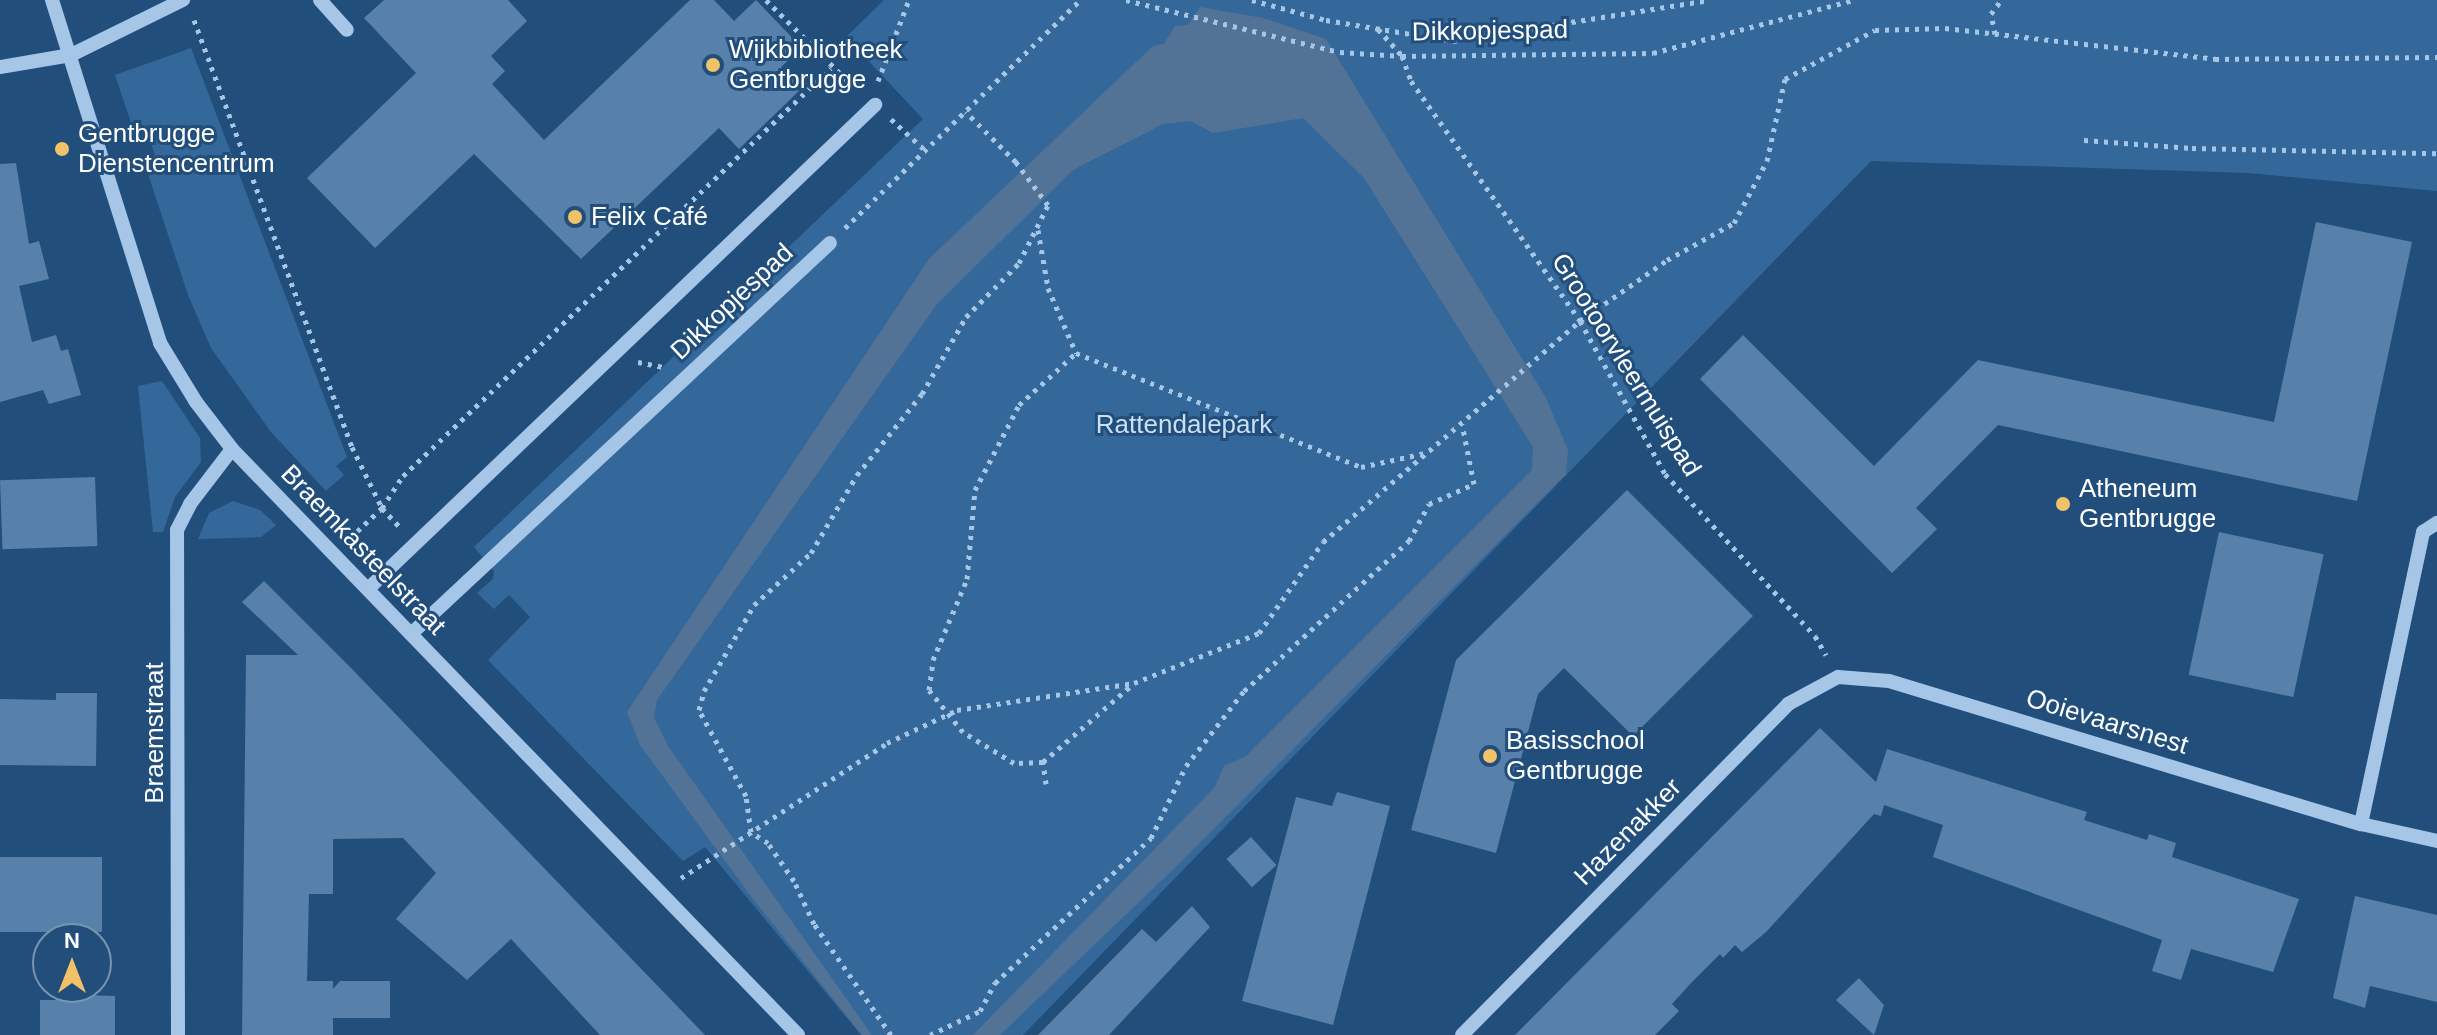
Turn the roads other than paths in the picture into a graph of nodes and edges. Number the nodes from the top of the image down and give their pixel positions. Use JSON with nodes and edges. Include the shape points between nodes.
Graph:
{"nodes":[{"id":1,"x":52,"y":0,"type":"edge"},
{"id":2,"x":183,"y":0,"type":"edge"},
{"id":3,"x":320,"y":0,"type":"edge"},
{"id":4,"x":347,"y":30,"type":"dead end"},
{"id":5,"x":71,"y":55,"type":"junction"},
{"id":6,"x":0,"y":67,"type":"edge"},
{"id":7,"x":871,"y":101,"type":"road end"},
{"id":8,"x":830,"y":243,"type":"road end"},
{"id":9,"x":232,"y":449,"type":"junction"},
{"id":10,"x":2437,"y":523,"type":"edge"},
{"id":11,"x":369,"y":588,"type":"junction"},
{"id":12,"x":411,"y":634,"type":"junction"},
{"id":13,"x":1838,"y":677,"type":"joint"},
{"id":14,"x":2361,"y":824,"type":"junction"},
{"id":15,"x":2437,"y":841,"type":"edge"},
{"id":16,"x":178,"y":1035,"type":"edge"},
{"id":17,"x":798,"y":1035,"type":"edge"},
{"id":18,"x":1462,"y":1035,"type":"edge"}],
"edges":[{"from":1,"to":5,"type":"street","name":"Braemkasteelstraat"},
{"from":2,"to":5,"type":"street"},
{"from":3,"to":4,"type":"street"},
{"from":5,"to":6,"type":"street"},
{"from":5,"to":9,"type":"street","name":"Braemkasteelstraat","via":[[160,343]]},
{"from":7,"to":11,"type":"street"},
{"from":8,"to":12,"type":"street","name":"Dikkopjespad"},
{"from":9,"to":11,"type":"street","name":"Braemkasteelstraat"},
{"from":9,"to":16,"type":"street","name":"Braemstraat","via":[[177,530]]},
{"from":10,"to":14,"type":"street","via":[[2423,532]]},
{"from":11,"to":12,"type":"street","name":"Braemkasteelstraat"},
{"from":12,"to":17,"type":"street","name":"Braemkasteelstraat"},
{"from":13,"to":14,"type":"street","name":"Ooievaarsnest","via":[[1889,681]]},
{"from":13,"to":18,"type":"street","name":"Hazenakker","via":[[1788,704]]},
{"from":14,"to":15,"type":"street","name":"Ooievaarsnest"}]}
